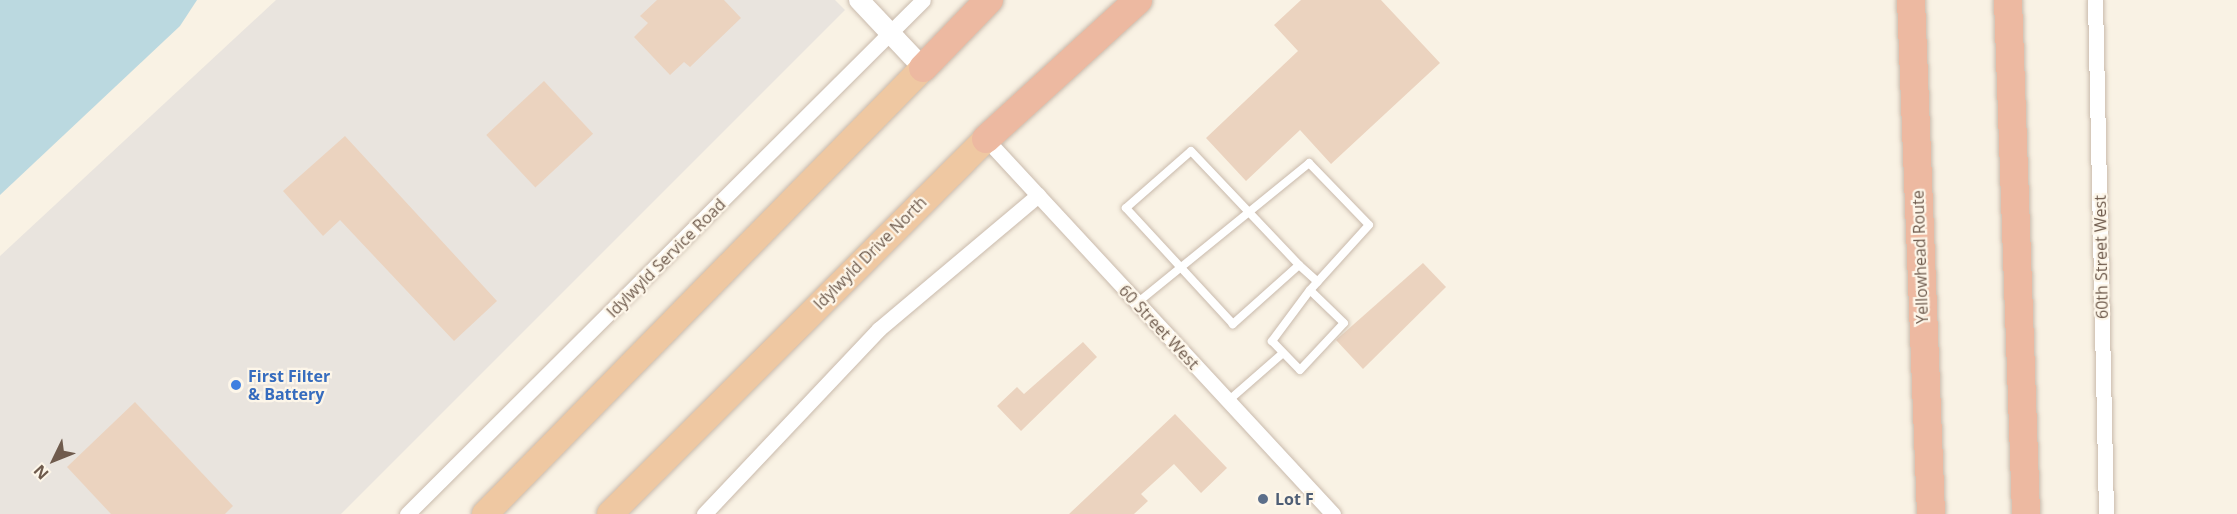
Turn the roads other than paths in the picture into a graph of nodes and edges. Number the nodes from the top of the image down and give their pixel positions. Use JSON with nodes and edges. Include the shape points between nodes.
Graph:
{"nodes":[{"id":1,"x":859,"y":0,"type":"edge"},
{"id":2,"x":923,"y":0,"type":"edge"},
{"id":3,"x":989,"y":0,"type":"edge"},
{"id":4,"x":1138,"y":0,"type":"edge"},
{"id":5,"x":1911,"y":0,"type":"edge"},
{"id":6,"x":2008,"y":0,"type":"edge"},
{"id":7,"x":2095,"y":0,"type":"edge"},
{"id":8,"x":890,"y":33,"type":"junction"},
{"id":9,"x":923,"y":68,"type":"junction"},
{"id":10,"x":986,"y":139,"type":"junction"},
{"id":11,"x":1038,"y":195,"type":"junction"},
{"id":12,"x":1248,"y":211,"type":"junction"},
{"id":13,"x":1299,"y":265,"type":"junction"},
{"id":14,"x":1179,"y":266,"type":"junction"},
{"id":15,"x":1318,"y":282,"type":"junction"},
{"id":16,"x":1310,"y":290,"type":"junction"},
{"id":17,"x":1137,"y":303,"type":"junction"},
{"id":18,"x":1283,"y":353,"type":"junction"},
{"id":19,"x":1227,"y":401,"type":"junction"},
{"id":20,"x":407,"y":514,"type":"edge"},
{"id":21,"x":485,"y":514,"type":"edge"},
{"id":22,"x":610,"y":514,"type":"edge"},
{"id":23,"x":704,"y":514,"type":"edge"},
{"id":24,"x":1333,"y":514,"type":"edge"},
{"id":25,"x":1931,"y":514,"type":"edge"},
{"id":26,"x":2026,"y":514,"type":"edge"},
{"id":27,"x":2106,"y":514,"type":"edge"}],
"edges":[{"from":1,"to":8,"type":"street"},
{"from":2,"to":8,"type":"street","name":"Idylwyld Service Road"},
{"from":3,"to":9,"type":"highway"},
{"from":4,"to":10,"type":"highway","name":"Idylwyld Drive North"},
{"from":5,"to":25,"type":"highway","name":"Yellowhead Route"},
{"from":6,"to":26,"type":"highway"},
{"from":7,"to":27,"type":"street","name":"60th Street West"},
{"from":8,"to":9,"type":"street"},
{"from":8,"to":20,"type":"street","name":"Idylwyld Service Road"},
{"from":9,"to":21,"type":"highway"},
{"from":10,"to":11,"type":"street","name":"60 Street West"},
{"from":10,"to":22,"type":"highway","name":"Idylwyld Drive North"},
{"from":11,"to":17,"type":"street","name":"60 Street West"},
{"from":11,"to":23,"type":"street","via":[[879,329]]},
{"from":12,"to":13,"type":"lane"},
{"from":12,"to":14,"type":"lane"},
{"from":12,"to":14,"type":"lane","via":[[1191,151],[1126,208]]},
{"from":12,"to":15,"type":"lane","via":[[1309,163],[1369,225]]},
{"from":13,"to":14,"type":"lane","via":[[1233,324]]},
{"from":13,"to":15,"type":"lane"},
{"from":14,"to":17,"type":"lane"},
{"from":15,"to":16,"type":"lane"},
{"from":16,"to":18,"type":"lane","via":[[1272,341]]},
{"from":16,"to":18,"type":"lane","via":[[1344,323],[1300,370]]},
{"from":17,"to":19,"type":"street","name":"60 Street West"},
{"from":18,"to":19,"type":"lane"},
{"from":19,"to":24,"type":"street","name":"60 Street West"}]}
